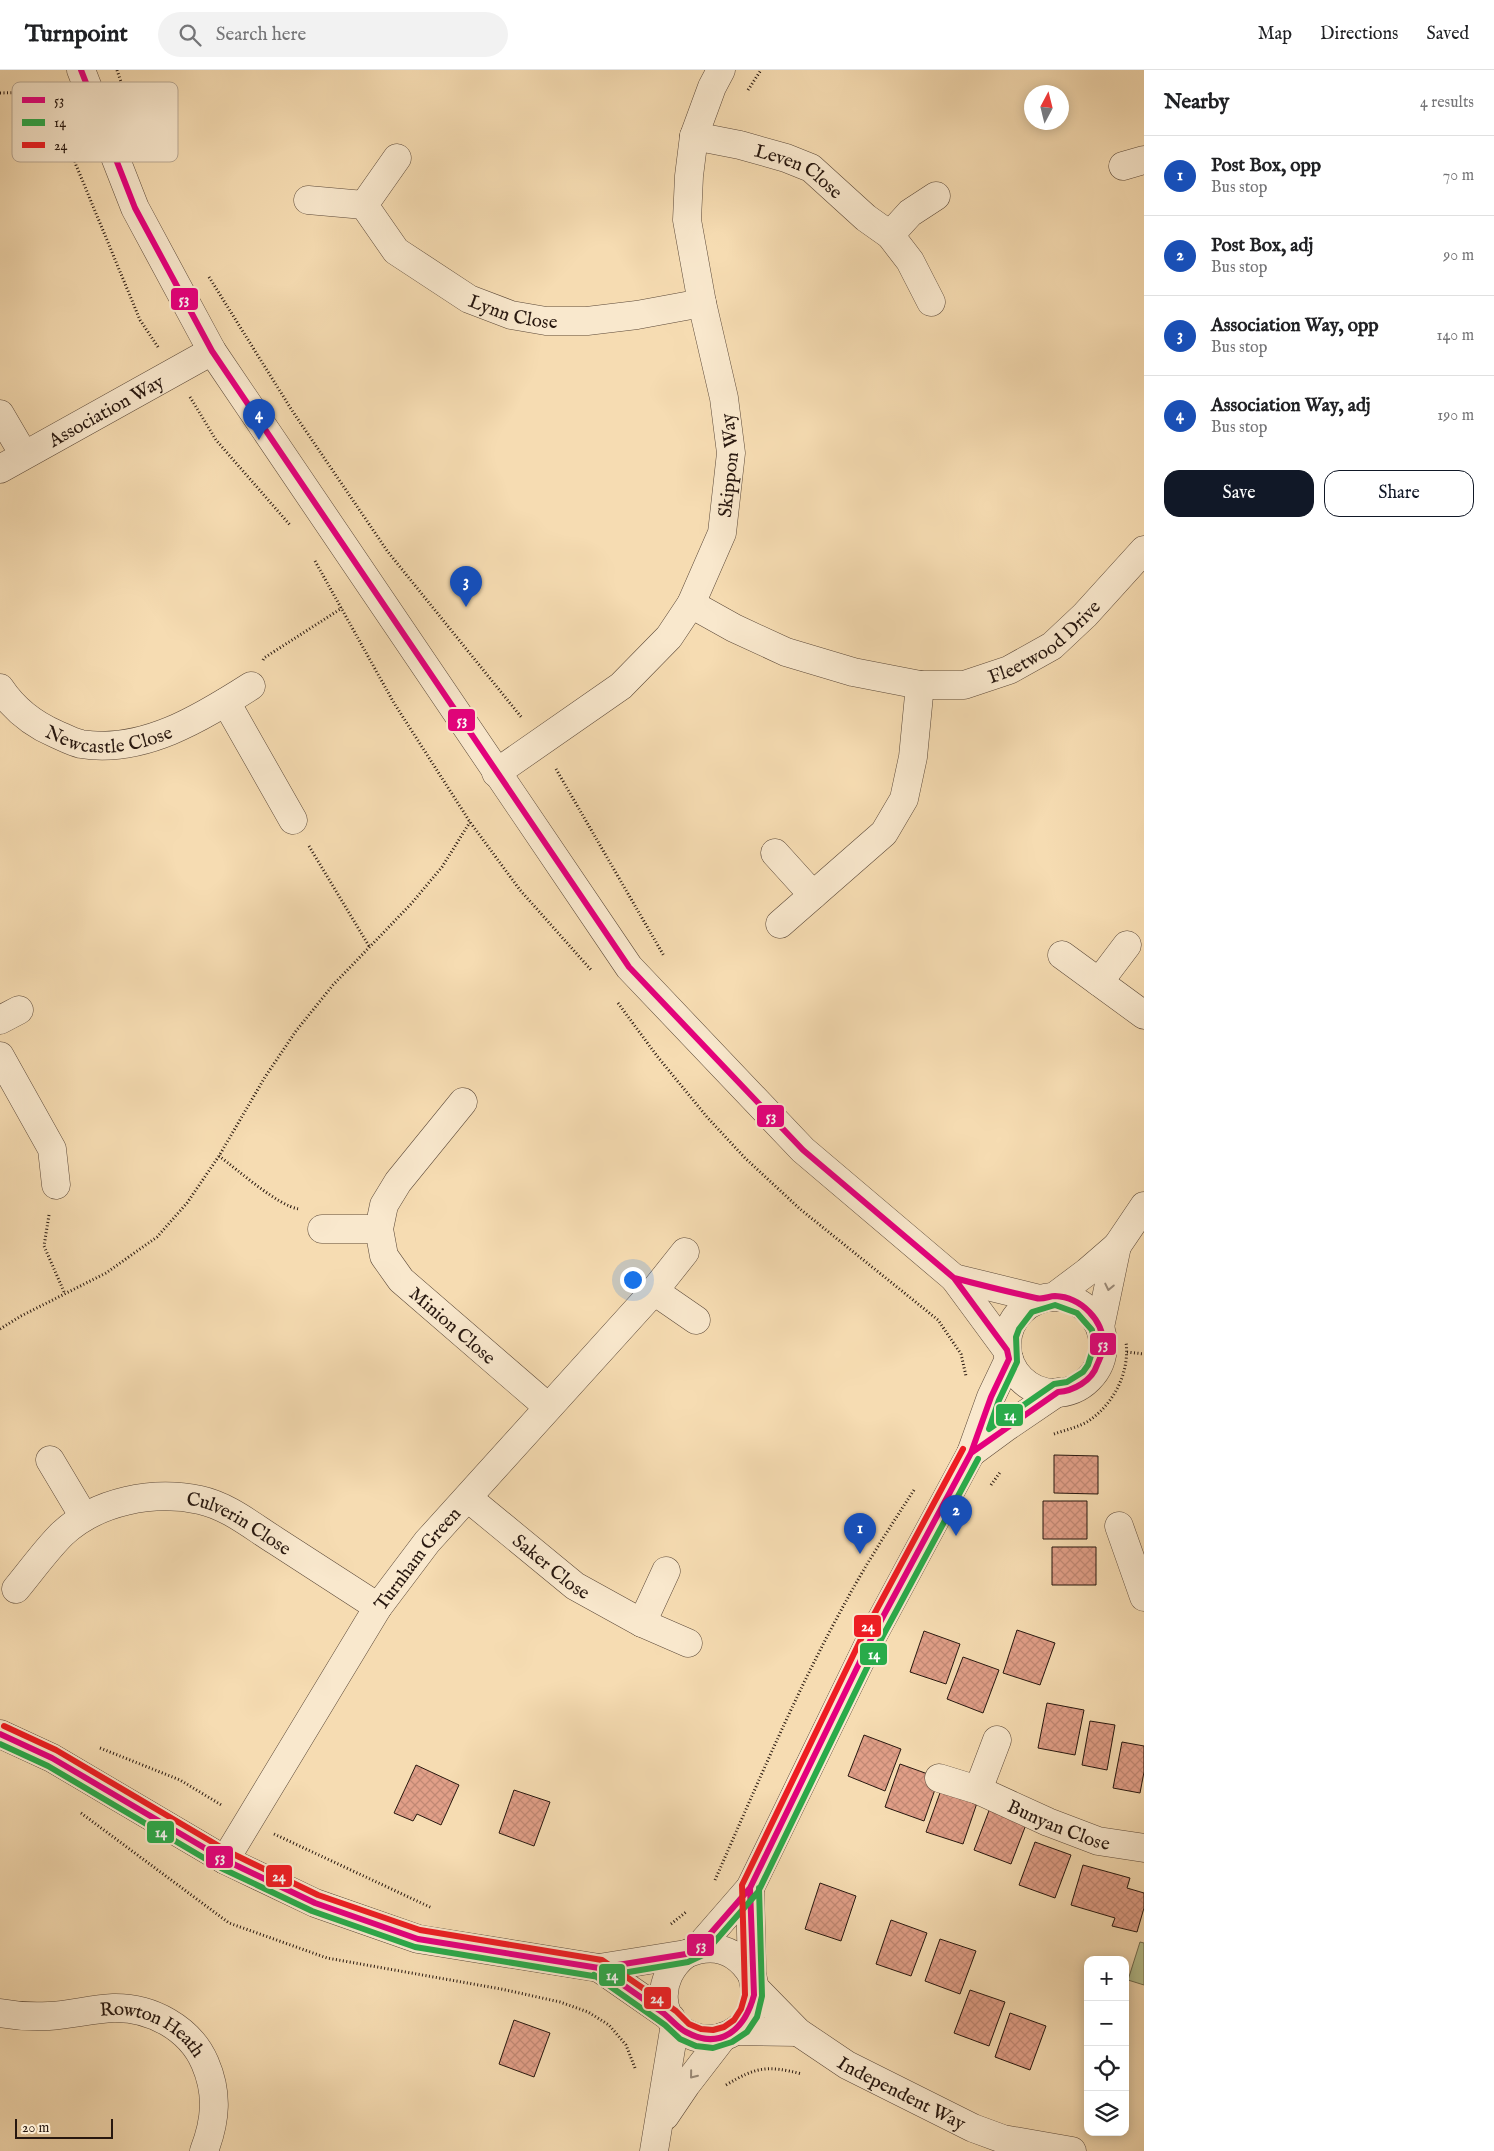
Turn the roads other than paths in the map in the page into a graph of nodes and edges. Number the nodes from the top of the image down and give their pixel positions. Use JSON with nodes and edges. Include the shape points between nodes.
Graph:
{"nodes":[{"id":1,"x":80,"y":70,"type":"edge"},
{"id":2,"x":721,"y":70,"type":"edge"},
{"id":3,"x":85,"y":82,"type":"edge"},
{"id":4,"x":694,"y":136,"type":"junction"},
{"id":5,"x":398,"y":158,"type":"dead end"},
{"id":6,"x":117,"y":162,"type":"edge"},
{"id":7,"x":936,"y":196,"type":"dead end"},
{"id":8,"x":308,"y":200,"type":"dead end"},
{"id":9,"x":364,"y":205,"type":"junction"},
{"id":10,"x":890,"y":235,"type":"junction"},
{"id":11,"x":930,"y":302,"type":"dead end"},
{"id":12,"x":702,"y":303,"type":"junction"},
{"id":13,"x":212,"y":351,"type":"junction"},
{"id":14,"x":0,"y":414,"type":"edge"},
{"id":15,"x":24,"y":455,"type":"junction"},
{"id":16,"x":0,"y":469,"type":"edge"},
{"id":17,"x":1144,"y":550,"type":"edge"},
{"id":18,"x":691,"y":604,"type":"junction"},
{"id":19,"x":920,"y":685,"type":"junction"},
{"id":20,"x":251,"y":686,"type":"road end"},
{"id":21,"x":0,"y":688,"type":"edge"},
{"id":22,"x":226,"y":702,"type":"junction"},
{"id":23,"x":496,"y":772,"type":"junction"},
{"id":24,"x":293,"y":820,"type":"road end"},
{"id":25,"x":775,"y":854,"type":"dead end"},
{"id":26,"x":813,"y":894,"type":"junction"},
{"id":27,"x":780,"y":924,"type":"dead end"},
{"id":28,"x":1127,"y":945,"type":"dead end"},
{"id":29,"x":1062,"y":956,"type":"dead end"},
{"id":30,"x":1099,"y":982,"type":"junction"},
{"id":31,"x":1144,"y":1015,"type":"edge"},
{"id":32,"x":0,"y":1056,"type":"edge"},
{"id":33,"x":463,"y":1102,"type":"dead end"},
{"id":34,"x":56,"y":1185,"type":"road end"},
{"id":35,"x":1144,"y":1206,"type":"edge"},
{"id":36,"x":322,"y":1229,"type":"road end"},
{"id":37,"x":379,"y":1229,"type":"junction"},
{"id":38,"x":1117,"y":1246,"type":"junction"},
{"id":39,"x":685,"y":1252,"type":"dead end"},
{"id":40,"x":954,"y":1278,"type":"junction"},
{"id":41,"x":654,"y":1291,"type":"junction"},
{"id":42,"x":1047,"y":1298,"type":"junction"},
{"id":43,"x":696,"y":1320,"type":"dead end"},
{"id":44,"x":1100,"y":1328,"type":"junction"},
{"id":45,"x":1008,"y":1354,"type":"junction"},
{"id":46,"x":1058,"y":1392,"type":"junction"},
{"id":47,"x":548,"y":1407,"type":"junction"},
{"id":48,"x":971,"y":1454,"type":"junction"},
{"id":49,"x":50,"y":1460,"type":"dead end"},
{"id":50,"x":468,"y":1498,"type":"junction"},
{"id":51,"x":84,"y":1517,"type":"junction"},
{"id":52,"x":1120,"y":1526,"type":"dead end"},
{"id":53,"x":1138,"y":1566,"type":"edge"},
{"id":54,"x":666,"y":1571,"type":"dead end"},
{"id":55,"x":16,"y":1589,"type":"dead end"},
{"id":56,"x":1144,"y":1597,"type":"edge"},
{"id":57,"x":378,"y":1607,"type":"junction"},
{"id":58,"x":642,"y":1623,"type":"junction"},
{"id":59,"x":688,"y":1643,"type":"dead end"},
{"id":60,"x":0,"y":1734,"type":"edge"},
{"id":61,"x":997,"y":1740,"type":"dead end"},
{"id":62,"x":939,"y":1778,"type":"dead end"},
{"id":63,"x":978,"y":1790,"type":"junction"},
{"id":64,"x":1144,"y":1848,"type":"edge"},
{"id":65,"x":225,"y":1860,"type":"junction"},
{"id":66,"x":750,"y":1888,"type":"junction"},
{"id":67,"x":691,"y":1951,"type":"junction"},
{"id":68,"x":599,"y":1968,"type":"junction"},
{"id":69,"x":753,"y":1982,"type":"junction"},
{"id":70,"x":0,"y":2013,"type":"edge"},
{"id":71,"x":673,"y":2021,"type":"junction"},
{"id":72,"x":798,"y":2032,"type":"junction"},
{"id":73,"x":729,"y":2034,"type":"junction"},
{"id":74,"x":657,"y":2138,"type":"edge"},
{"id":75,"x":204,"y":2151,"type":"edge"},
{"id":76,"x":1072,"y":2151,"type":"edge"}],
"edges":[{"from":1,"to":3,"type":"street"},
{"from":2,"to":4,"type":"street","name":"Skippon Way"},
{"from":4,"to":10,"type":"street","name":"Leven Close","via":[[786,158],[811,168],[866,218]]},
{"from":4,"to":12,"type":"street","name":"Skippon Way","via":[[687,220]]},
{"from":5,"to":9,"type":"street"},
{"from":6,"to":13,"type":"street","via":[[135,208]]},
{"from":7,"to":10,"type":"street","via":[[910,213]]},
{"from":8,"to":9,"type":"street"},
{"from":9,"to":12,"type":"street","name":"Lynn Close","via":[[396,251],[469,299],[511,315],[546,321],[587,321],[637,316]]},
{"from":10,"to":11,"type":"street","name":"Leven Close","via":[[910,262]]},
{"from":12,"to":18,"type":"street","name":"Skippon Way","via":[[724,398],[730,453],[722,533]]},
{"from":13,"to":15,"type":"street","name":"Association Way"},
{"from":13,"to":23,"type":"street"},
{"from":14,"to":15,"type":"street"},
{"from":15,"to":16,"type":"street","name":"Association Way"},
{"from":17,"to":19,"type":"street","name":"Fleetwood Drive","via":[[1052,646],[1009,670],[964,685]]},
{"from":18,"to":19,"type":"street","name":"Fleetwood Drive","via":[[786,652],[853,672]]},
{"from":18,"to":23,"type":"street","name":"Skippon Way","via":[[669,637],[621,686]]},
{"from":19,"to":26,"type":"street","via":[[913,757],[904,799],[884,833]]},
{"from":20,"to":22,"type":"street","name":"Newcastle Close"},
{"from":21,"to":22,"type":"street","name":"Newcastle Close","via":[[24,716],[47,730],[79,744],[107,746],[141,741],[175,729]]},
{"from":22,"to":24,"type":"street"},
{"from":23,"to":40,"type":"street","via":[[629,967],[803,1150]]},
{"from":25,"to":26,"type":"street"},
{"from":26,"to":27,"type":"street"},
{"from":28,"to":30,"type":"street"},
{"from":29,"to":30,"type":"street"},
{"from":30,"to":31,"type":"street"},
{"from":32,"to":34,"type":"street","via":[[52,1149]]},
{"from":33,"to":37,"type":"street","name":"Minion Close","via":[[398,1182],[384,1205]]},
{"from":35,"to":38,"type":"street"},
{"from":36,"to":37,"type":"street"},
{"from":37,"to":47,"type":"street","name":"Minion Close","via":[[384,1256],[401,1280]]},
{"from":38,"to":42,"type":"street","via":[[1087,1272]]},
{"from":38,"to":44,"type":"street","one_way":true},
{"from":39,"to":41,"type":"street","name":"Turnham Green"},
{"from":40,"to":42,"type":"street"},
{"from":40,"to":45,"type":"street"},
{"from":41,"to":43,"type":"street"},
{"from":41,"to":47,"type":"street","name":"Turnham Green"},
{"from":42,"to":44,"type":"street","via":[[1069,1299],[1082,1305]]},
{"from":42,"to":45,"type":"street","via":[[1027,1305],[1018,1314],[1008,1336]]},
{"from":44,"to":46,"type":"street","via":[[1103,1347],[1096,1369],[1080,1385],[1070,1391]]},
{"from":45,"to":46,"type":"street","via":[[1018,1376],[1025,1382],[1037,1389]]},
{"from":45,"to":48,"type":"street"},
{"from":46,"to":48,"type":"street"},
{"from":47,"to":50,"type":"street","name":"Turnham Green"},
{"from":48,"to":66,"type":"street","via":[[870,1639]]},
{"from":49,"to":51,"type":"street"},
{"from":50,"to":57,"type":"street","name":"Turnham Green","via":[[427,1542]]},
{"from":50,"to":58,"type":"street","name":"Saker Close","via":[[575,1586]]},
{"from":51,"to":55,"type":"street","name":"Culverin Close","via":[[62,1534]]},
{"from":51,"to":57,"type":"street","name":"Culverin Close","via":[[105,1506],[134,1500],[169,1496],[201,1500],[230,1511]]},
{"from":52,"to":53,"type":"street"},
{"from":53,"to":56,"type":"street"},
{"from":54,"to":58,"type":"street"},
{"from":57,"to":65,"type":"street","name":"Turnham Green"},
{"from":58,"to":59,"type":"street","name":"Saker Close"},
{"from":60,"to":65,"type":"street","via":[[52,1758]]},
{"from":61,"to":63,"type":"street"},
{"from":62,"to":63,"type":"street","name":"Bunyan Close"},
{"from":63,"to":64,"type":"street","name":"Bunyan Close","via":[[1098,1841]]},
{"from":65,"to":68,"type":"street","via":[[315,1903],[418,1939]]},
{"from":66,"to":67,"type":"street"},
{"from":66,"to":69,"type":"street"},
{"from":67,"to":68,"type":"street"},
{"from":67,"to":69,"type":"street","via":[[710,1947],[736,1955],[746,1965]]},
{"from":67,"to":71,"type":"street","via":[[677,1961],[665,1982],[665,2006]]},
{"from":68,"to":71,"type":"street"},
{"from":69,"to":72,"type":"street","name":"Independent Way"},
{"from":69,"to":73,"type":"street","via":[[752,2010],[745,2023]]},
{"from":70,"to":75,"type":"street","name":"Rowton Heath","via":[[50,2016],[125,2008],[165,2020],[185,2034],[200,2052],[211,2076],[215,2096],[213,2118]]},
{"from":71,"to":73,"type":"street","via":[[694,2037],[708,2039]]},
{"from":71,"to":74,"type":"street"},
{"from":72,"to":73,"type":"street"},
{"from":72,"to":76,"type":"street","name":"Independent Way","via":[[847,2065],[973,2128],[1002,2139]]},
{"from":73,"to":74,"type":"street","one_way":true,"via":[[686,2085]]}]}
